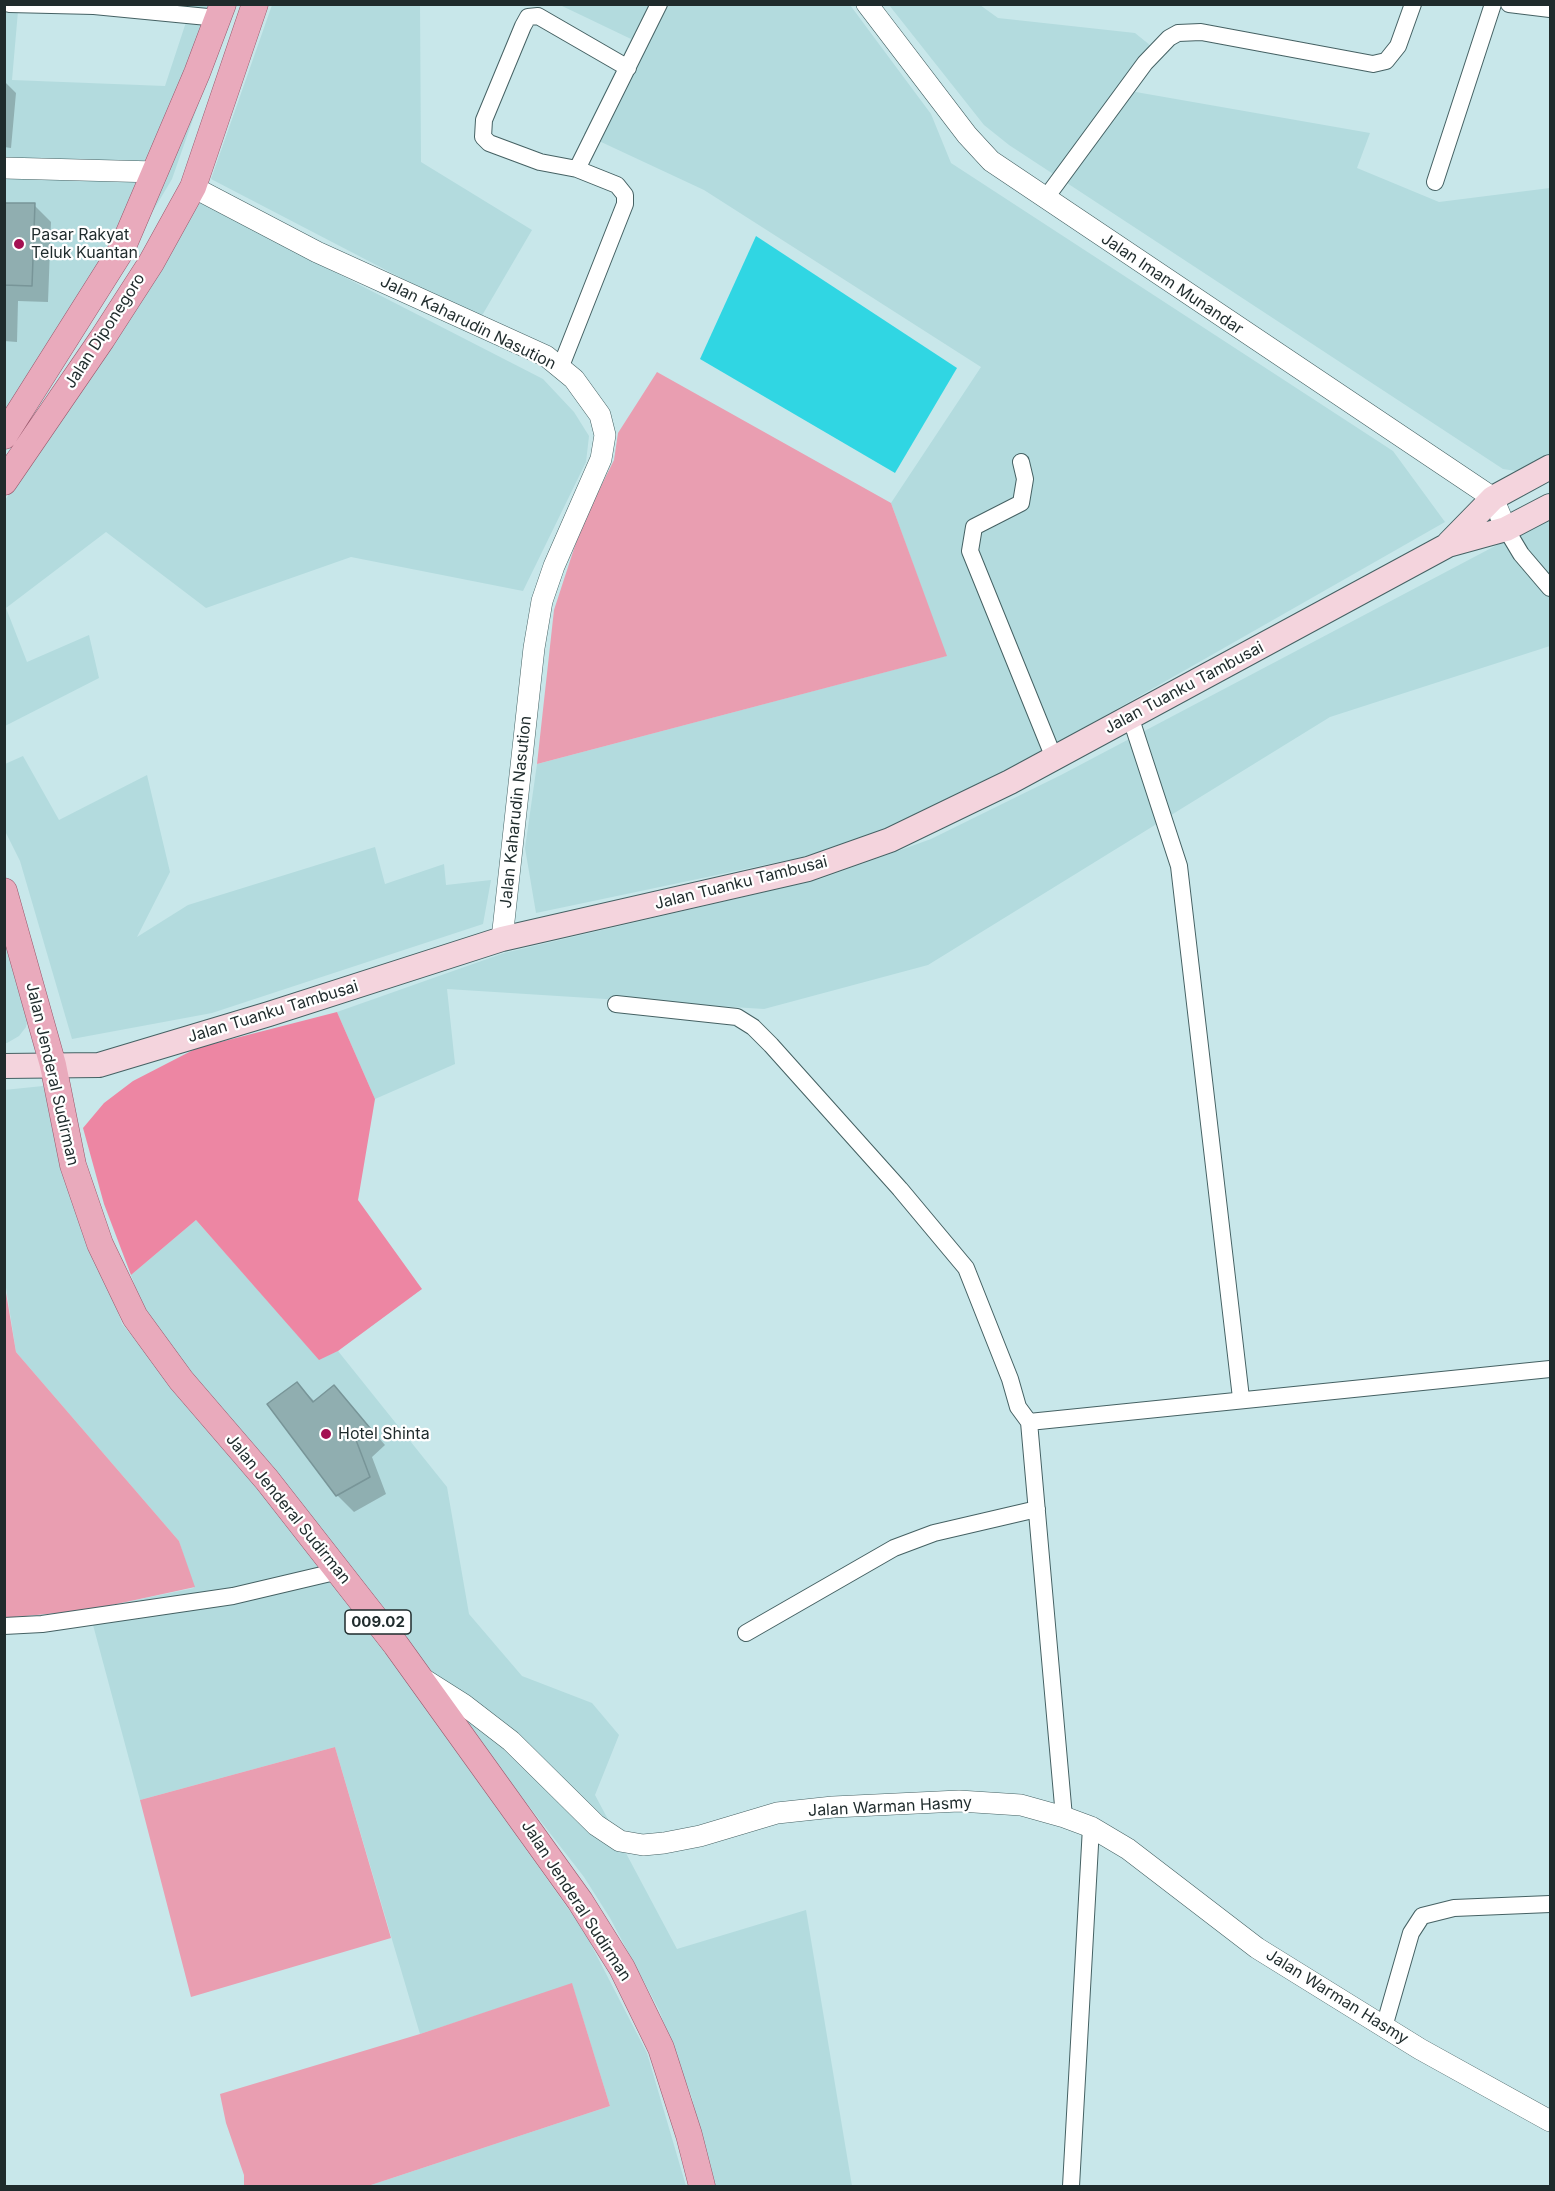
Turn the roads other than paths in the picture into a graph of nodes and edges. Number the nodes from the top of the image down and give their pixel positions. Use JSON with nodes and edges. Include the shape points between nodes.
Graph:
{"nodes":[{"id":1,"x":9,"y":4,"type":"edge"},
{"id":2,"x":255,"y":4,"type":"edge"},
{"id":3,"x":659,"y":4,"type":"edge"},
{"id":4,"x":867,"y":4,"type":"edge"},
{"id":5,"x":1413,"y":4,"type":"edge"},
{"id":6,"x":1492,"y":4,"type":"edge"},
{"id":7,"x":1509,"y":4,"type":"edge"},
{"id":8,"x":94,"y":5,"type":"edge"},
{"id":9,"x":1551,"y":9,"type":"edge"},
{"id":10,"x":220,"y":11,"type":"edge"},
{"id":11,"x":628,"y":68,"type":"junction"},
{"id":12,"x":4,"y":168,"type":"edge"},
{"id":13,"x":577,"y":168,"type":"junction"},
{"id":14,"x":156,"y":172,"type":"junction"},
{"id":15,"x":1435,"y":182,"type":"dead end"},
{"id":16,"x":193,"y":187,"type":"junction"},
{"id":17,"x":1045,"y":199,"type":"junction"},
{"id":18,"x":561,"y":366,"type":"junction"},
{"id":19,"x":4,"y":436,"type":"edge"},
{"id":20,"x":1021,"y":462,"type":"dead end"},
{"id":21,"x":1551,"y":467,"type":"edge"},
{"id":22,"x":4,"y":482,"type":"edge"},
{"id":23,"x":1493,"y":498,"type":"junction"},
{"id":24,"x":1551,"y":506,"type":"edge"},
{"id":25,"x":1506,"y":528,"type":"junction"},
{"id":26,"x":1448,"y":545,"type":"junction"},
{"id":27,"x":1551,"y":588,"type":"edge"},
{"id":28,"x":1130,"y":716,"type":"junction"},
{"id":29,"x":1054,"y":758,"type":"junction"},
{"id":30,"x":4,"y":891,"type":"edge"},
{"id":31,"x":502,"y":939,"type":"junction"},
{"id":32,"x":615,"y":1004,"type":"dead end"},
{"id":33,"x":53,"y":1065,"type":"junction"},
{"id":34,"x":5,"y":1066,"type":"edge"},
{"id":35,"x":1551,"y":1369,"type":"edge"},
{"id":36,"x":1241,"y":1398,"type":"junction"},
{"id":37,"x":1029,"y":1422,"type":"junction"},
{"id":38,"x":1037,"y":1509,"type":"junction"},
{"id":39,"x":339,"y":1571,"type":"junction"},
{"id":40,"x":4,"y":1626,"type":"edge"},
{"id":41,"x":746,"y":1633,"type":"dead end"},
{"id":42,"x":419,"y":1676,"type":"junction"},
{"id":43,"x":1064,"y":1817,"type":"junction"},
{"id":44,"x":1091,"y":1827,"type":"junction"},
{"id":45,"x":1551,"y":1904,"type":"edge"},
{"id":46,"x":1384,"y":2027,"type":"junction"},
{"id":47,"x":1551,"y":2121,"type":"edge"},
{"id":48,"x":702,"y":2187,"type":"edge"},
{"id":49,"x":1071,"y":2187,"type":"edge"}],
"edges":[{"from":1,"to":8,"type":"street"},
{"from":2,"to":16,"type":"main road","name":"Jalan Diponegoro"},
{"from":3,"to":11,"type":"street"},
{"from":4,"to":17,"type":"street","name":"Jalan Imam Munandar","via":[[967,135],[991,161]]},
{"from":5,"to":17,"type":"street","via":[[1398,46],[1386,61],[1373,64],[1201,32],[1178,33],[1145,63]]},
{"from":6,"to":15,"type":"street"},
{"from":7,"to":9,"type":"street"},
{"from":8,"to":10,"type":"street"},
{"from":10,"to":14,"type":"main road","name":"Jalan Diponegoro"},
{"from":11,"to":13,"type":"street"},
{"from":11,"to":13,"type":"street","via":[[538,16],[528,17],[523,26],[484,120],[483,137],[489,143],[540,162]]},
{"from":12,"to":14,"type":"street"},
{"from":13,"to":18,"type":"street","via":[[617,185],[625,195],[625,204]]},
{"from":14,"to":19,"type":"main road","name":"Jalan Diponegoro","via":[[122,249]]},
{"from":16,"to":18,"type":"street","name":"Jalan Kaharudin Nasution","via":[[317,252]]},
{"from":16,"to":22,"type":"main road","name":"Jalan Diponegoro","via":[[151,263]]},
{"from":17,"to":23,"type":"street","name":"Jalan Imam Munandar"},
{"from":18,"to":31,"type":"street","name":"Jalan Kaharudin Nasution","via":[[588,395],[600,415],[605,435],[601,459],[542,601]]},
{"from":20,"to":29,"type":"street","via":[[1025,479],[1021,503],[974,527],[970,551]]},
{"from":21,"to":23,"type":"main road","name":"Jalan Tuanku Tambusai"},
{"from":23,"to":25,"type":"street"},
{"from":23,"to":26,"type":"main road","name":"Jalan Tuanku Tambusai"},
{"from":24,"to":25,"type":"main road","name":"Jalan Tuanku Tambusai"},
{"from":25,"to":26,"type":"main road","name":"Jalan Tuanku Tambusai"},
{"from":25,"to":27,"type":"street","via":[[1521,554]]},
{"from":26,"to":28,"type":"main road","name":"Jalan Tuanku Tambusai"},
{"from":28,"to":29,"type":"main road","name":"Jalan Tuanku Tambusai"},
{"from":28,"to":36,"type":"street","via":[[1179,866]]},
{"from":29,"to":31,"type":"main road","name":"Jalan Tuanku Tambusai","via":[[890,840],[808,869]]},
{"from":30,"to":33,"type":"main road","name":"Jalan Jenderal Sudirman","number":"009.02"},
{"from":31,"to":33,"type":"main road","name":"Jalan Tuanku Tambusai","via":[[99,1065]]},
{"from":32,"to":37,"type":"street","via":[[737,1017],[771,1045],[966,1268],[1018,1407]]},
{"from":33,"to":34,"type":"main road","name":"Jalan Tuanku Tambusai"},
{"from":33,"to":39,"type":"main road","name":"Jalan Jenderal Sudirman","number":"009.02","via":[[73,1165],[100,1244],[135,1317],[181,1380]]},
{"from":35,"to":36,"type":"street"},
{"from":36,"to":37,"type":"street"},
{"from":37,"to":38,"type":"street"},
{"from":38,"to":41,"type":"street","via":[[934,1533],[894,1548]]},
{"from":38,"to":43,"type":"street"},
{"from":39,"to":40,"type":"street","via":[[233,1596]]},
{"from":39,"to":42,"type":"main road","name":"Jalan Jenderal Sudirman","number":"009.02"},
{"from":42,"to":43,"type":"street","name":"Jalan Warman Hasmy","via":[[511,1741],[596,1825],[620,1841],[664,1843],[777,1813],[834,1807],[959,1801],[1021,1805]]},
{"from":42,"to":48,"type":"main road","name":"Jalan Jenderal Sudirman","number":"009.02","via":[[535,1836],[622,1968],[661,2048]]},
{"from":43,"to":44,"type":"street","name":"Jalan Warman Hasmy"},
{"from":44,"to":46,"type":"street","name":"Jalan Warman Hasmy","via":[[1128,1849],[1257,1948]]},
{"from":44,"to":49,"type":"street"},
{"from":45,"to":46,"type":"street","via":[[1454,1908],[1422,1916],[1411,1933]]},
{"from":46,"to":47,"type":"street","name":"Jalan Warman Hasmy"}]}
